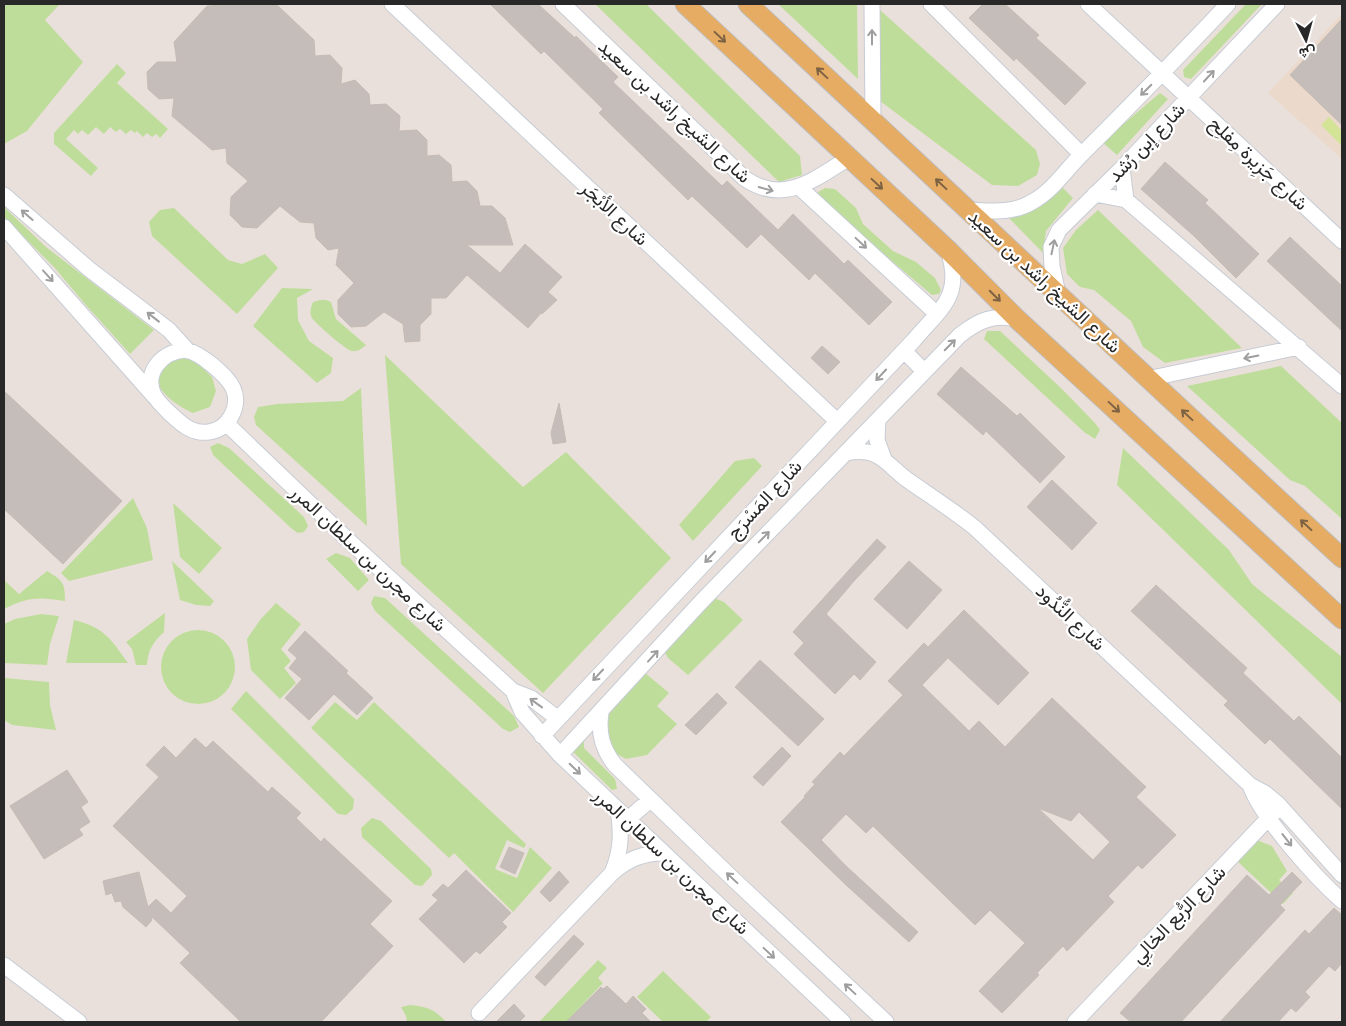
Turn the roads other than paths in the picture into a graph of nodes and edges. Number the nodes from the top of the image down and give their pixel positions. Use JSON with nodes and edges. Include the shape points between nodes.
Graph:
{"nodes":[{"id":1,"x":392,"y":4,"type":"edge"},
{"id":2,"x":563,"y":4,"type":"edge"},
{"id":3,"x":685,"y":4,"type":"edge"},
{"id":4,"x":748,"y":4,"type":"edge"},
{"id":5,"x":872,"y":4,"type":"edge"},
{"id":6,"x":931,"y":4,"type":"edge"},
{"id":7,"x":1088,"y":4,"type":"edge"},
{"id":8,"x":1228,"y":4,"type":"edge"},
{"id":9,"x":1277,"y":4,"type":"edge"},
{"id":10,"x":1163,"y":74,"type":"junction"},
{"id":11,"x":1189,"y":98,"type":"junction"},
{"id":12,"x":873,"y":120,"type":"junction"},
{"id":13,"x":1081,"y":154,"type":"junction"},
{"id":14,"x":849,"y":158,"type":"junction"},
{"id":15,"x":1122,"y":168,"type":"junction"},
{"id":16,"x":799,"y":187,"type":"junction"},
{"id":17,"x":1095,"y":194,"type":"junction"},
{"id":18,"x":4,"y":196,"type":"edge"},
{"id":19,"x":1126,"y":200,"type":"junction"},
{"id":20,"x":968,"y":210,"type":"junction"},
{"id":21,"x":4,"y":227,"type":"edge"},
{"id":22,"x":1342,"y":241,"type":"edge"},
{"id":23,"x":947,"y":249,"type":"junction"},
{"id":24,"x":1058,"y":294,"type":"junction"},
{"id":25,"x":937,"y":314,"type":"junction"},
{"id":26,"x":1017,"y":318,"type":"junction"},
{"id":27,"x":1299,"y":348,"type":"junction"},
{"id":28,"x":188,"y":351,"type":"junction"},
{"id":29,"x":904,"y":351,"type":"junction"},
{"id":30,"x":924,"y":371,"type":"junction"},
{"id":31,"x":1147,"y":379,"type":"junction"},
{"id":32,"x":1342,"y":386,"type":"edge"},
{"id":33,"x":155,"y":396,"type":"junction"},
{"id":34,"x":878,"y":420,"type":"junction"},
{"id":35,"x":837,"y":421,"type":"junction"},
{"id":36,"x":226,"y":423,"type":"junction"},
{"id":37,"x":846,"y":453,"type":"junction"},
{"id":38,"x":884,"y":459,"type":"junction"},
{"id":39,"x":1342,"y":558,"type":"edge"},
{"id":40,"x":652,"y":618,"type":"junction"},
{"id":41,"x":1342,"y":619,"type":"edge"},
{"id":42,"x":670,"y":638,"type":"junction"},
{"id":43,"x":513,"y":691,"type":"junction"},
{"id":44,"x":601,"y":713,"type":"junction"},
{"id":45,"x":558,"y":718,"type":"junction"},
{"id":46,"x":542,"y":736,"type":"junction"},
{"id":47,"x":560,"y":755,"type":"junction"},
{"id":48,"x":1250,"y":785,"type":"junction"},
{"id":49,"x":650,"y":800,"type":"junction"},
{"id":50,"x":1280,"y":806,"type":"junction"},
{"id":51,"x":623,"y":815,"type":"junction"},
{"id":52,"x":1269,"y":818,"type":"junction"},
{"id":53,"x":664,"y":853,"type":"junction"},
{"id":54,"x":612,"y":873,"type":"junction"},
{"id":55,"x":1342,"y":876,"type":"edge"},
{"id":56,"x":1342,"y":901,"type":"edge"},
{"id":57,"x":4,"y":965,"type":"edge"},
{"id":58,"x":479,"y":1013,"type":"dead end"},
{"id":59,"x":79,"y":1022,"type":"edge"},
{"id":60,"x":843,"y":1022,"type":"edge"},
{"id":61,"x":886,"y":1022,"type":"edge"},
{"id":62,"x":1075,"y":1022,"type":"edge"}],
"edges":[{"from":1,"to":35,"type":"street","name":"شارع الأبْجَر"},
{"from":2,"to":16,"type":"street","name":"شارع الشيخ راشد بن سعيد","one_way":true,"via":[[744,178],[758,187],[774,191]]},
{"from":3,"to":14,"type":"main road","one_way":true},
{"from":12,"to":4,"type":"main road","name":"شارع الشيخ راشد بن سعيد","one_way":true},
{"from":12,"to":5,"type":"street","one_way":true},
{"from":6,"to":13,"type":"street"},
{"from":7,"to":10,"type":"street","name":"شارع جَزِيرة مِفلِح"},
{"from":8,"to":10,"type":"street","name":"شارع إبن رُشد"},
{"from":11,"to":9,"type":"street","name":"شارع إبن رُشد","one_way":true},
{"from":10,"to":11,"type":"street","name":"شارع جَزِيرة مِفلِح"},
{"from":10,"to":13,"type":"street","name":"شارع إبن رُشد","one_way":true},
{"from":11,"to":15,"type":"street","name":"شارع إبن رُشد"},
{"from":11,"to":22,"type":"street","name":"شارع جَزِيرة مِفلِح"},
{"from":20,"to":12,"type":"main road","name":"شارع الشيخ راشد بن سعيد","one_way":true},
{"from":13,"to":20,"type":"street","name":"شارع إبن رُشد","via":[[1043,195],[1030,203],[1006,212]]},
{"from":14,"to":16,"type":"street","name":"شارع الشيخ راشد بن سعيد"},
{"from":14,"to":23,"type":"main road","one_way":true},
{"from":15,"to":17,"type":"street","name":"شارع إبن رُشد"},
{"from":15,"to":19,"type":"street"},
{"from":16,"to":25,"type":"street","one_way":true},
{"from":17,"to":19,"type":"street"},
{"from":24,"to":17,"type":"street","name":"شارع إبن رُشد","one_way":true,"via":[[1051,247],[1059,230]]},
{"from":28,"to":18,"type":"street","one_way":true,"via":[[169,330]]},
{"from":19,"to":27,"type":"street"},
{"from":20,"to":24,"type":"main road","name":"شارع الشيخ راشد بن سعيد"},
{"from":21,"to":33,"type":"street","one_way":true},
{"from":23,"to":25,"type":"street","name":"شارع المَسْرَج","via":[[953,270],[952,290]]},
{"from":23,"to":26,"type":"main road","one_way":true},
{"from":24,"to":31,"type":"main road","name":"شارع الشيخ راشد بن سعيد"},
{"from":25,"to":29,"type":"street","name":"شارع المَسْرَج"},
{"from":30,"to":26,"type":"street","name":"شارع المَسْرَج","one_way":true,"via":[[972,325],[994,317]]},
{"from":26,"to":41,"type":"main road","one_way":true},
{"from":27,"to":31,"type":"street","one_way":true},
{"from":27,"to":32,"type":"street"},
{"from":28,"to":33,"type":"street","via":[[171,353],[159,362],[152,375]]},
{"from":28,"to":36,"type":"street","via":[[198,354],[233,388],[235,405]]},
{"from":29,"to":30,"type":"street"},
{"from":29,"to":35,"type":"street","name":"شارع المَسْرَج","one_way":true},
{"from":30,"to":34,"type":"street","name":"شارع المَسْرَج"},
{"from":39,"to":31,"type":"main road","name":"شارع الشيخ راشد بن سعيد","one_way":true},
{"from":33,"to":36,"type":"street","via":[[188,428],[212,431]]},
{"from":34,"to":37,"type":"street","name":"شارع المَسْرَج"},
{"from":34,"to":38,"type":"street","via":[[877,440]]},
{"from":35,"to":40,"type":"street","name":"شارع المَسْرَج","one_way":true},
{"from":36,"to":43,"type":"street","name":"شارع مجرن بن سلطان المرر"},
{"from":37,"to":38,"type":"street","name":"شارع النُّدُود","via":[[866,452]]},
{"from":42,"to":37,"type":"street","name":"شارع المَسْرَج","one_way":true},
{"from":38,"to":48,"type":"street","name":"شارع النُّدُود","via":[[894,470],[975,528]]},
{"from":40,"to":42,"type":"street","via":[[664,621]]},
{"from":40,"to":45,"type":"street","name":"شارع المَسْرَج","one_way":true},
{"from":44,"to":42,"type":"street","name":"شارع المَسْرَج","one_way":true},
{"from":45,"to":43,"type":"street","name":"شارع مجرن بن سلطان المرر","one_way":true,"via":[[531,698]]},
{"from":43,"to":46,"type":"street","name":"شارع مجرن بن سلطان المرر","via":[[522,712]]},
{"from":44,"to":47,"type":"street","name":"شارع المَسْرَج"},
{"from":44,"to":49,"type":"street","name":"شارع مجرن بن سلطان المرر","via":[[600,731],[605,749]]},
{"from":45,"to":46,"type":"street","name":"شارع المَسْرَج"},
{"from":46,"to":47,"type":"street","name":"شارع مجرن بن سلطان المرر"},
{"from":47,"to":51,"type":"street","name":"شارع مجرن بن سلطان المرر","one_way":true},
{"from":48,"to":50,"type":"street","name":"شارع النُّدُود"},
{"from":48,"to":52,"type":"street","name":"شارع النُّدُود"},
{"from":49,"to":51,"type":"street"},
{"from":61,"to":49,"type":"street","name":"شارع مجرن بن سلطان المرر","one_way":true},
{"from":50,"to":52,"type":"street","name":"شارع الرُّبع الخالِي"},
{"from":50,"to":55,"type":"street","name":"شارع النُّدُود"},
{"from":51,"to":53,"type":"street","name":"شارع مجرن بن سلطان المرر"},
{"from":51,"to":54,"type":"street","via":[[620,848]]},
{"from":52,"to":56,"type":"street","name":"شارع النُّدُود","one_way":true,"via":[[1299,856]]},
{"from":52,"to":62,"type":"street","name":"شارع الرُّبع الخالِي"},
{"from":53,"to":54,"type":"street","via":[[631,859]]},
{"from":53,"to":60,"type":"street","name":"شارع مجرن بن سلطان المرر","one_way":true},
{"from":54,"to":58,"type":"street"},
{"from":57,"to":59,"type":"street"}]}
